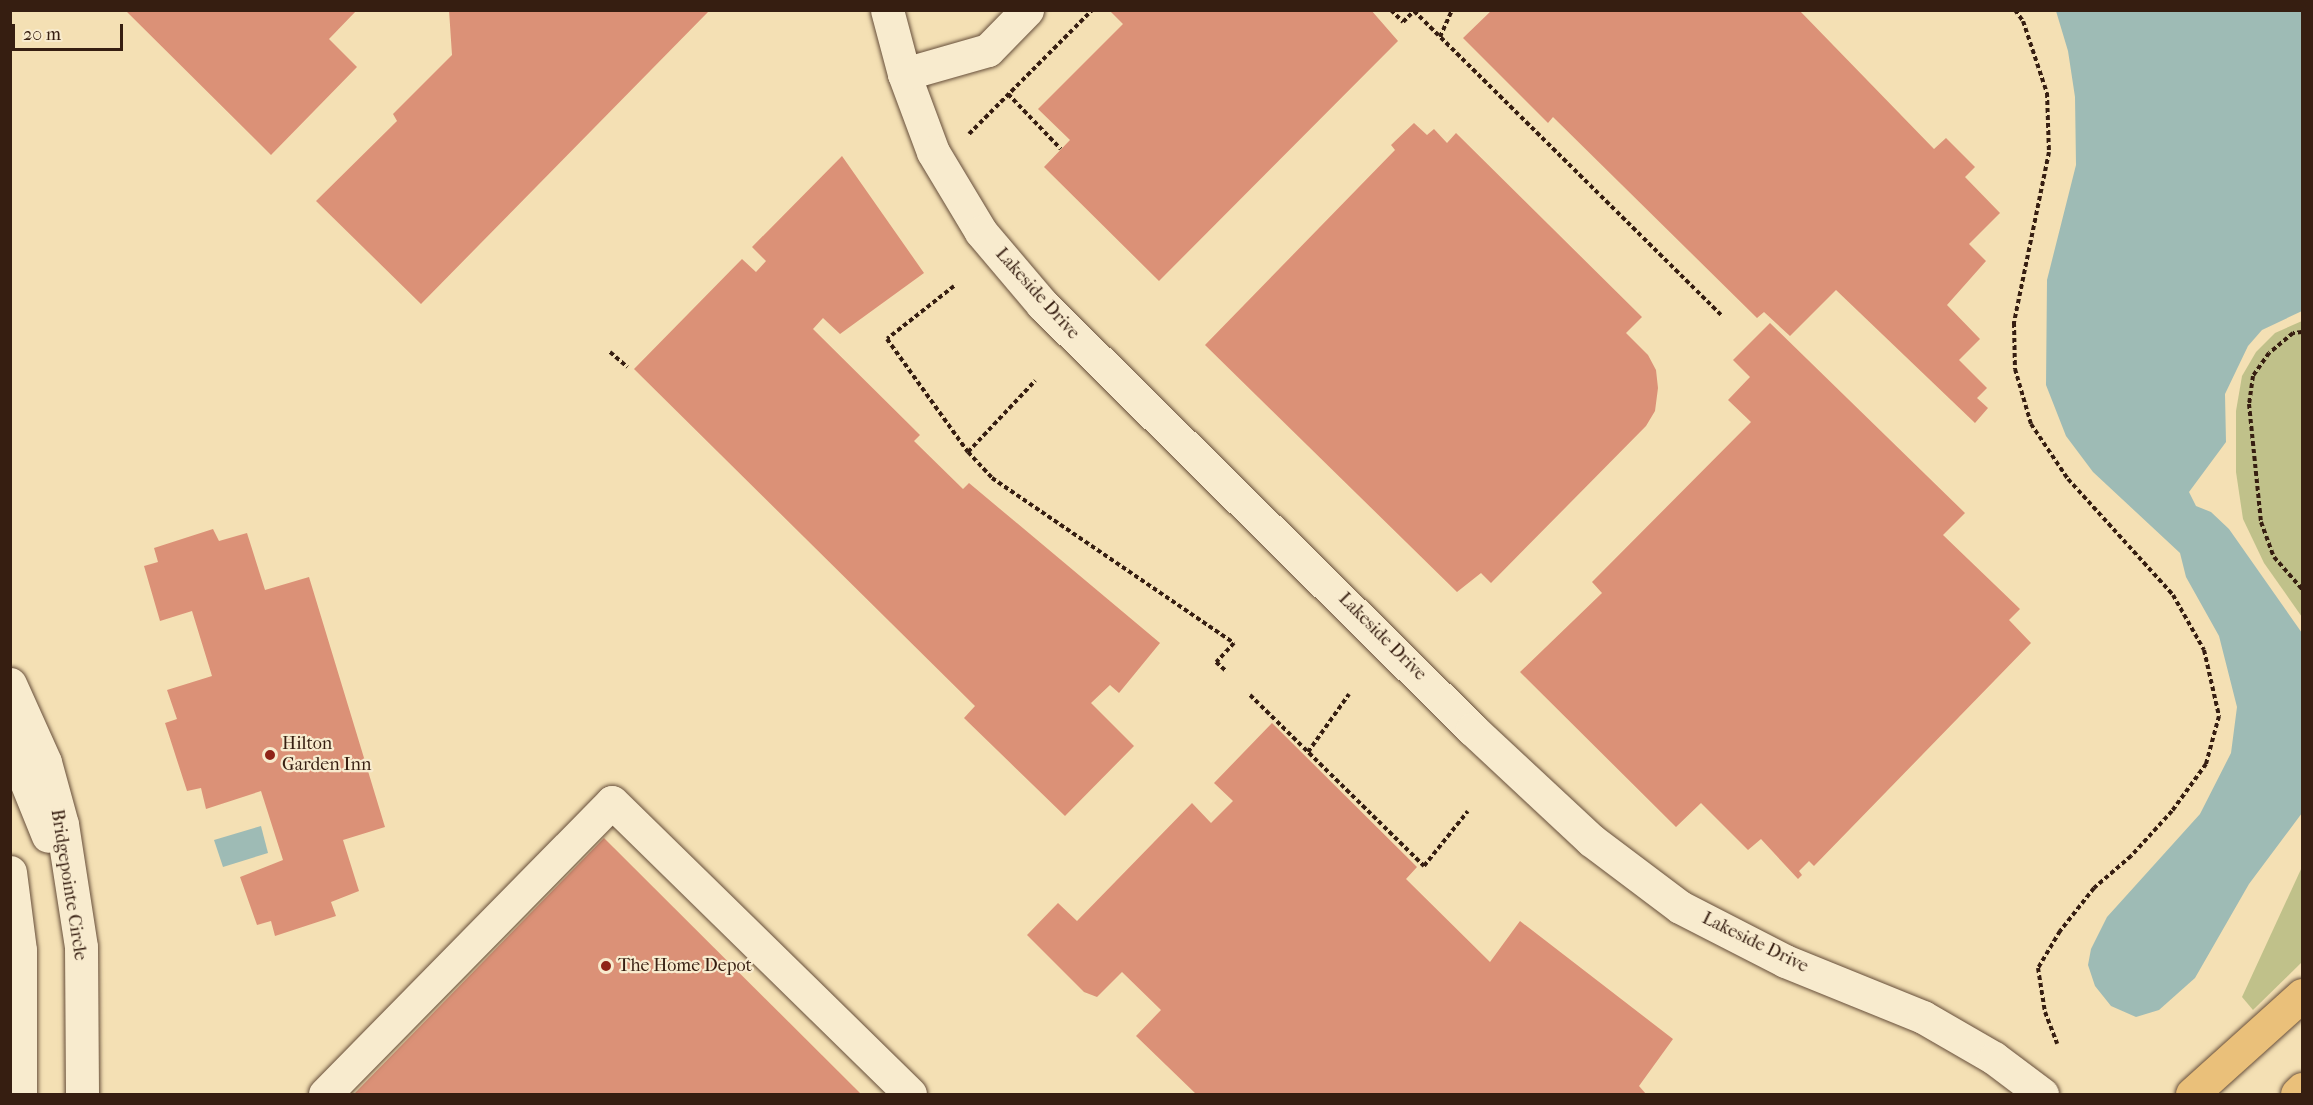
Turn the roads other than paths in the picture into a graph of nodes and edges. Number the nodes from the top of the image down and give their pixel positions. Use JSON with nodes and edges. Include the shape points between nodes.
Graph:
{"nodes":[{"id":1,"x":887,"y":10,"type":"edge"},
{"id":2,"x":1022,"y":13,"type":"edge"},
{"id":3,"x":904,"y":74,"type":"junction"},
{"id":4,"x":10,"y":684,"type":"edge"},
{"id":5,"x":10,"y":742,"type":"edge"},
{"id":6,"x":10,"y":872,"type":"edge"},
{"id":7,"x":73,"y":889,"type":"junction"},
{"id":8,"x":2302,"y":995,"type":"edge"},
{"id":9,"x":2302,"y":1089,"type":"edge"},
{"id":10,"x":20,"y":1095,"type":"edge"},
{"id":11,"x":82,"y":1095,"type":"edge"},
{"id":12,"x":325,"y":1095,"type":"edge"},
{"id":13,"x":910,"y":1095,"type":"edge"},
{"id":14,"x":2042,"y":1095,"type":"edge"},
{"id":15,"x":2192,"y":1095,"type":"edge"},
{"id":16,"x":2296,"y":1095,"type":"edge"}],
"edges":[{"from":1,"to":3,"type":"street","name":"Lakeside Drive"},
{"from":2,"to":3,"type":"street","via":[[988,50]]},
{"from":3,"to":14,"type":"street","name":"Lakeside Drive","via":[[933,152],[981,232],[1042,304],[1472,729],[1592,840],[1680,907],[1785,961],[1923,1017],[1994,1058]]},
{"from":4,"to":7,"type":"street","name":"Bridgepointe Circle","via":[[45,762],[62,824]]},
{"from":5,"to":7,"type":"street"},
{"from":6,"to":10,"type":"street","via":[[20,950]]},
{"from":7,"to":11,"type":"street","name":"Bridgepointe Circle","via":[[81,947]]},
{"from":8,"to":15,"type":"main road"},
{"from":9,"to":16,"type":"main road"},
{"from":12,"to":13,"type":"street","via":[[612,802]]}]}
